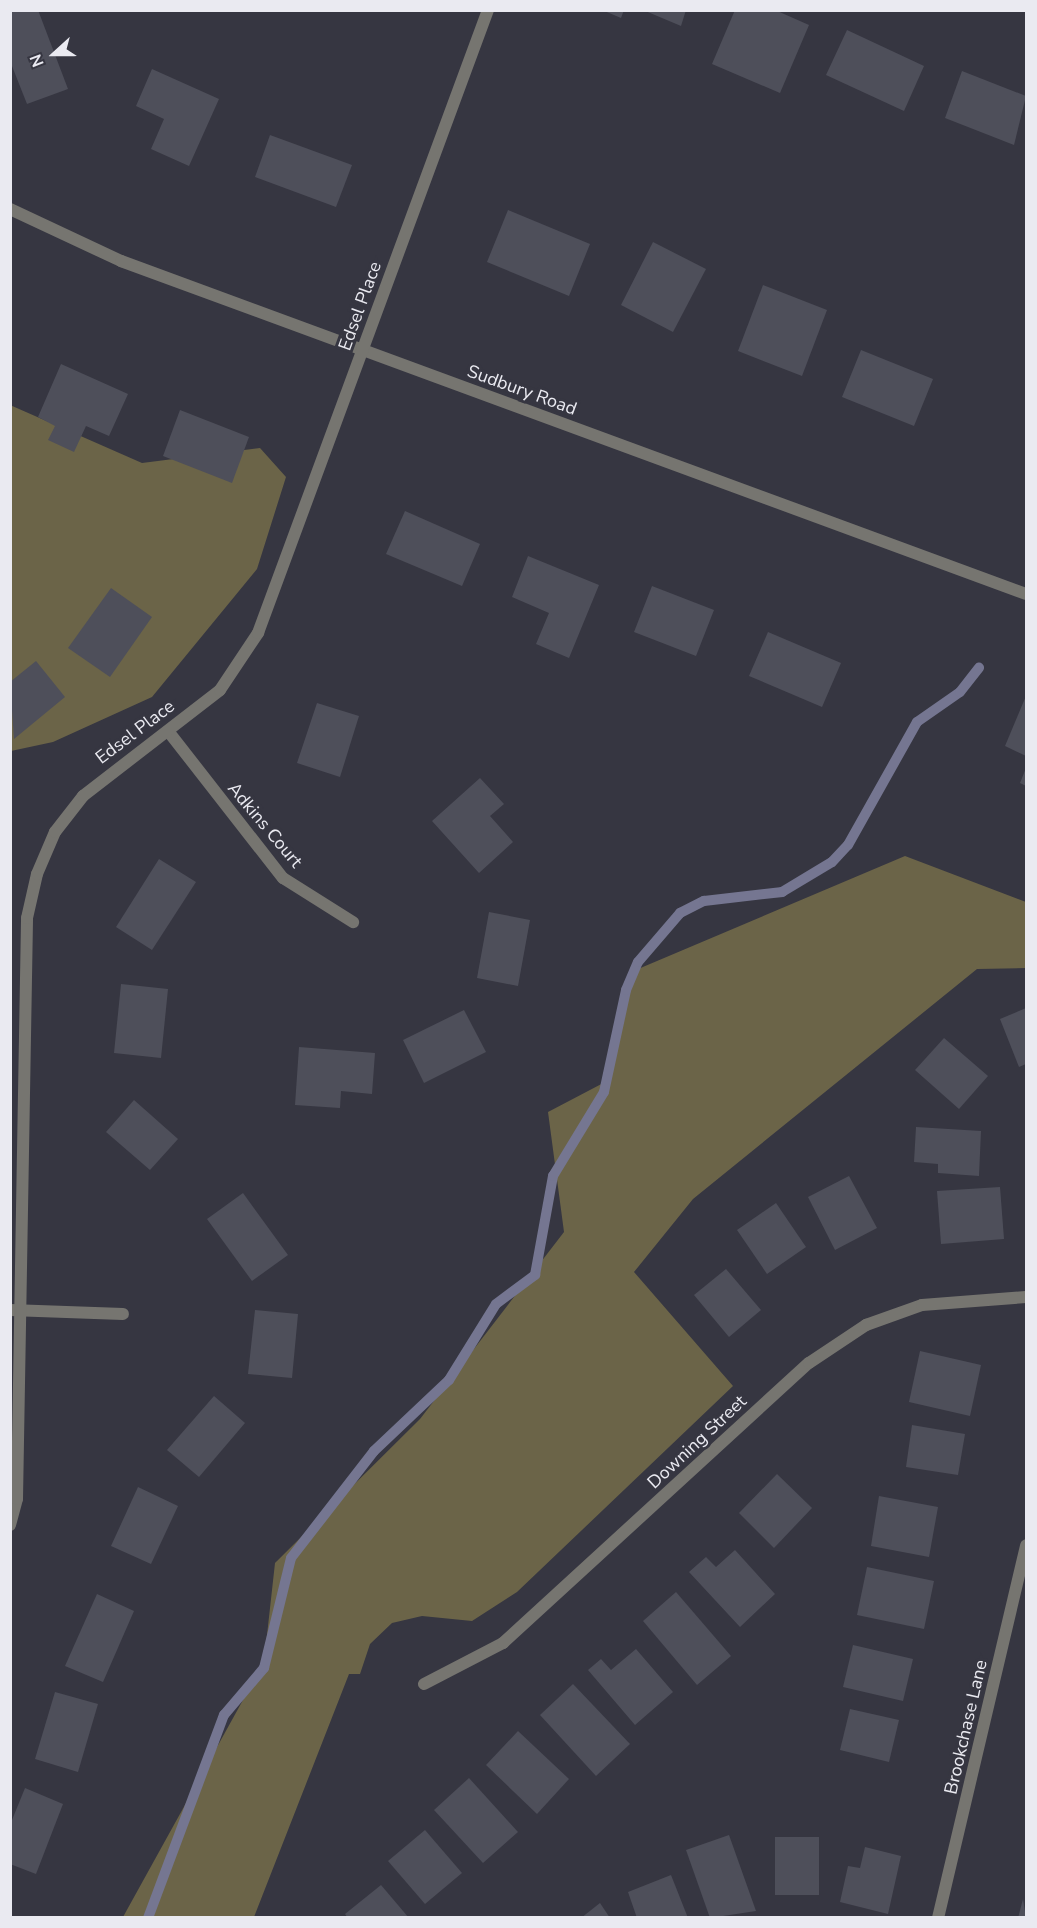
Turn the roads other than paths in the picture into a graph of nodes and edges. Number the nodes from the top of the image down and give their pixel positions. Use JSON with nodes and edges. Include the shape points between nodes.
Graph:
{"nodes":[{"id":1,"x":488,"y":10,"type":"edge"},
{"id":2,"x":10,"y":209,"type":"edge"},
{"id":3,"x":363,"y":351,"type":"junction"},
{"id":4,"x":1026,"y":594,"type":"edge"},
{"id":5,"x":168,"y":731,"type":"junction"},
{"id":6,"x":353,"y":922,"type":"dead end"},
{"id":7,"x":1026,"y":1298,"type":"edge"},
{"id":8,"x":15,"y":1310,"type":"edge"},
{"id":9,"x":123,"y":1314,"type":"dead end"},
{"id":10,"x":10,"y":1526,"type":"edge"},
{"id":11,"x":1026,"y":1545,"type":"edge"},
{"id":12,"x":424,"y":1684,"type":"dead end"},
{"id":13,"x":938,"y":1917,"type":"edge"}],
"edges":[{"from":1,"to":3,"type":"street","name":"Edsel Place"},
{"from":2,"to":3,"type":"street","name":"Sudbury Road","via":[[121,261]]},
{"from":3,"to":4,"type":"street","name":"Sudbury Road"},
{"from":3,"to":5,"type":"street","name":"Edsel Place","via":[[258,633],[220,690]]},
{"from":5,"to":6,"type":"street","name":"Adkins Court","via":[[283,878]]},
{"from":5,"to":8,"type":"street","name":"Edsel Place","via":[[83,795],[55,832],[31,896]]},
{"from":7,"to":12,"type":"street","name":"Downing Street","via":[[922,1305],[866,1325],[809,1363],[503,1643]]},
{"from":8,"to":9,"type":"street"},
{"from":8,"to":10,"type":"street","name":"Edsel Place","via":[[17,1499]]},
{"from":11,"to":13,"type":"street","name":"Brookchase Lane"}]}
